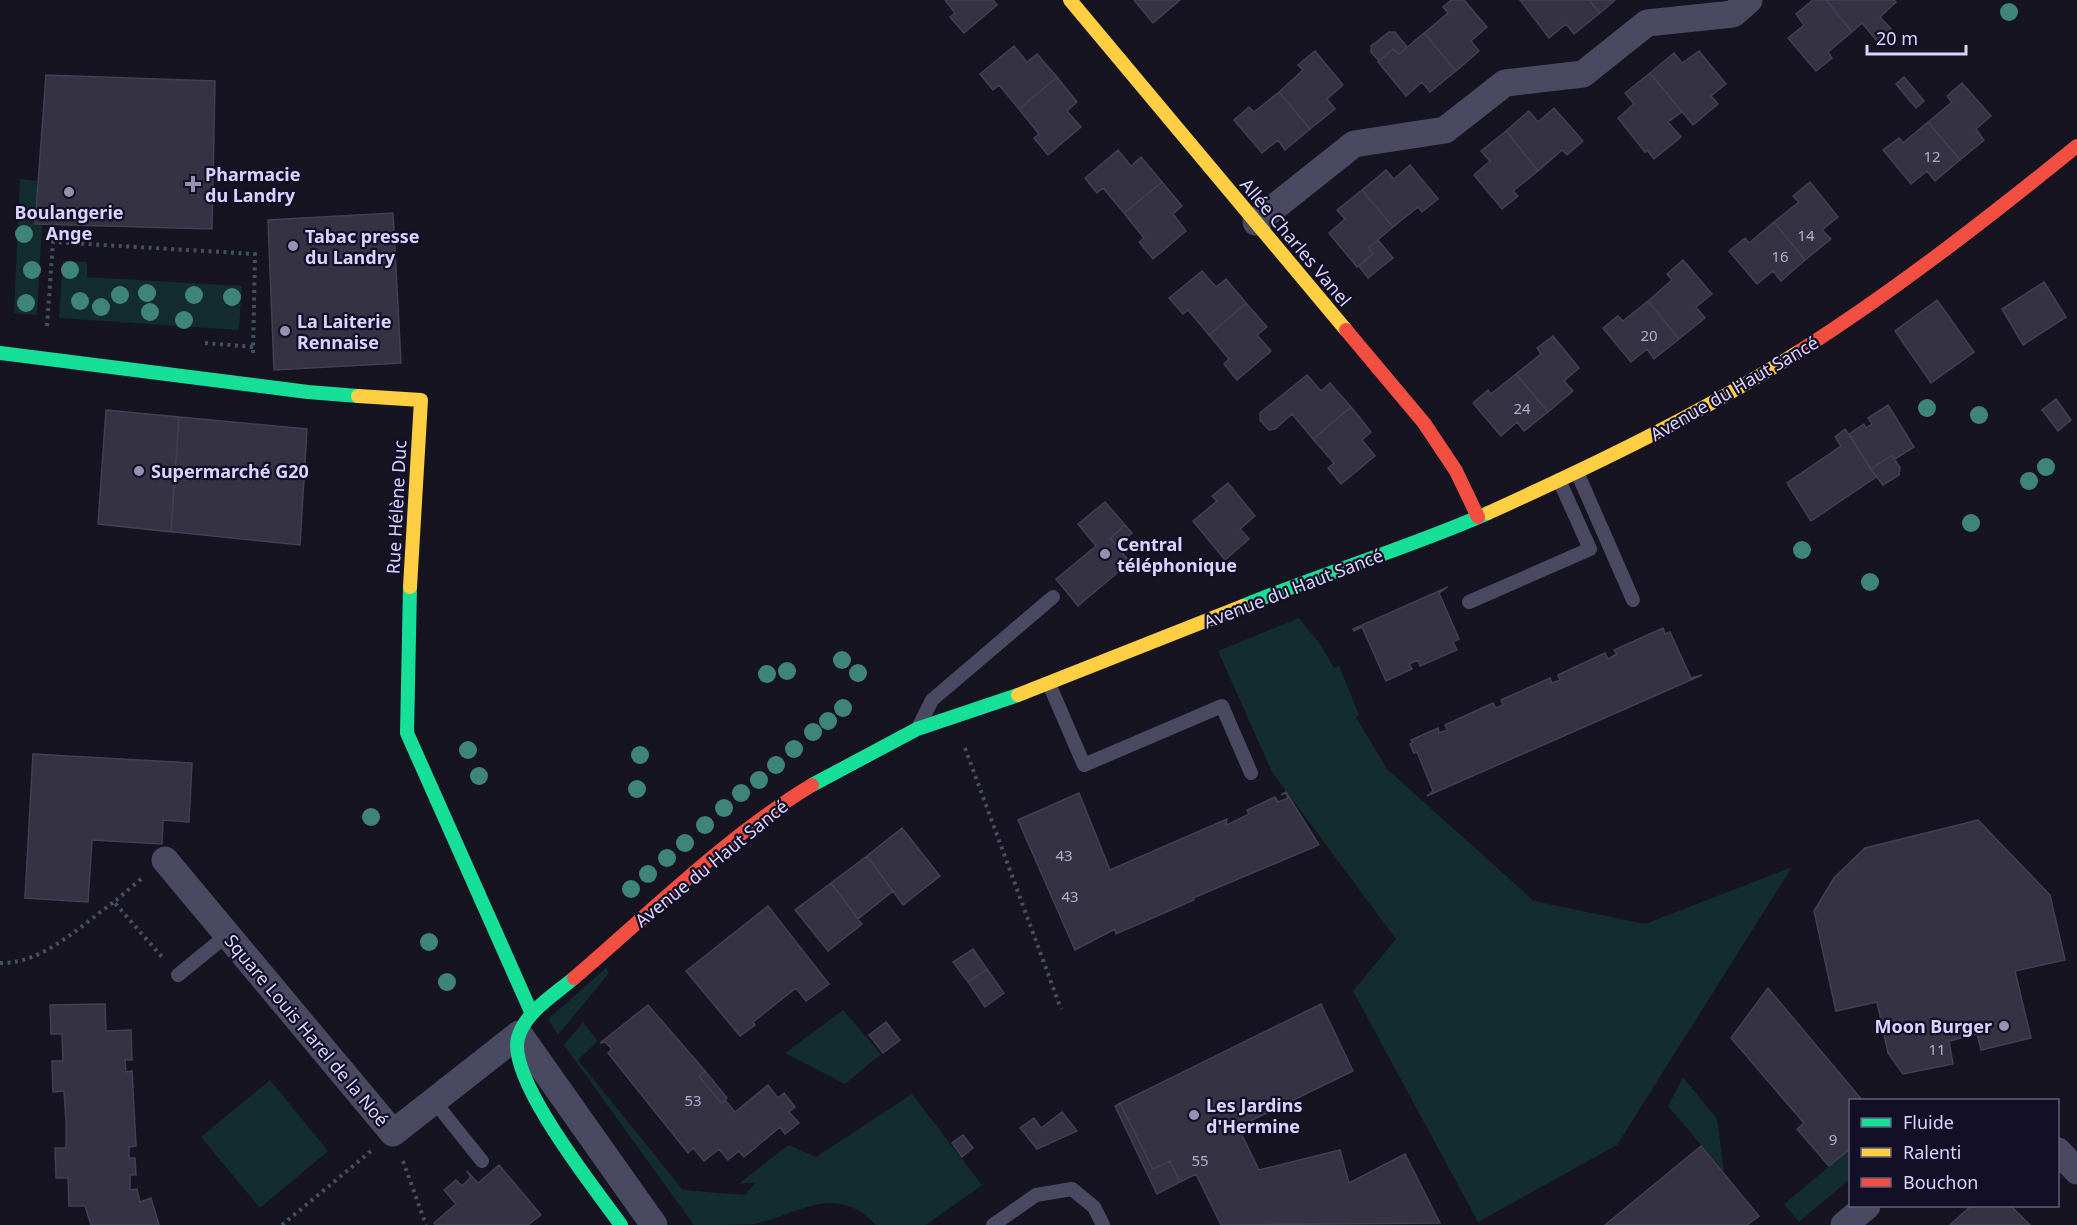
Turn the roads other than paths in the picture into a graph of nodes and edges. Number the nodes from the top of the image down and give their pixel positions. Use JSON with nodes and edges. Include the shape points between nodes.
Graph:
{"nodes":[{"id":1,"x":1070,"y":0,"type":"edge"},
{"id":2,"x":1749,"y":0,"type":"edge"},
{"id":3,"x":2077,"y":146,"type":"edge"},
{"id":4,"x":1256,"y":222,"type":"junction"},
{"id":5,"x":0,"y":352,"type":"edge"},
{"id":6,"x":1577,"y":472,"type":"junction"},
{"id":7,"x":1559,"y":480,"type":"junction"},
{"id":8,"x":1478,"y":517,"type":"junction"},
{"id":9,"x":1053,"y":597,"type":"dead end"},
{"id":10,"x":1632,"y":600,"type":"dead end"},
{"id":11,"x":1469,"y":602,"type":"dead end"},
{"id":12,"x":1049,"y":684,"type":"junction"},
{"id":13,"x":917,"y":729,"type":"junction"},
{"id":14,"x":1251,"y":773,"type":"dead end"},
{"id":15,"x":165,"y":860,"type":"road end"},
{"id":16,"x":228,"y":935,"type":"junction"},
{"id":17,"x":178,"y":975,"type":"road end"},
{"id":18,"x":525,"y":1024,"type":"junction"},
{"id":19,"x":434,"y":1101,"type":"junction"},
{"id":20,"x":2059,"y":1152,"type":"edge"},
{"id":21,"x":482,"y":1161,"type":"dead end"},
{"id":22,"x":2077,"y":1171,"type":"edge"},
{"id":23,"x":1866,"y":1207,"type":"edge"},
{"id":24,"x":621,"y":1225,"type":"edge"},
{"id":25,"x":654,"y":1225,"type":"edge"},
{"id":26,"x":993,"y":1225,"type":"edge"},
{"id":27,"x":1103,"y":1225,"type":"edge"},
{"id":28,"x":1844,"y":1225,"type":"edge"}],
"edges":[{"from":1,"to":4,"type":"street","name":"Allée Charles Vanel"},
{"from":2,"to":4,"type":"street","via":[[1733,14],[1647,23],[1583,74],[1505,83],[1444,130],[1354,144]]},
{"from":3,"to":6,"type":"street","name":"Avenue du Haut Sancé","via":[[1987,219],[1848,320],[1675,425]]},
{"from":4,"to":8,"type":"street","name":"Allée Charles Vanel","via":[[1424,423],[1456,471]]},
{"from":5,"to":18,"type":"street","name":"Rue Hélène Duc","via":[[308,392],[421,400],[409,601],[407,733],[468,875]]},
{"from":6,"to":7,"type":"street","name":"Avenue du Haut Sancé"},
{"from":6,"to":10,"type":"lane"},
{"from":7,"to":8,"type":"street","name":"Avenue du Haut Sancé"},
{"from":7,"to":11,"type":"lane","via":[[1590,549]]},
{"from":8,"to":12,"type":"street","name":"Avenue du Haut Sancé","via":[[1426,540],[1306,580]]},
{"from":9,"to":13,"type":"lane","via":[[932,700]]},
{"from":12,"to":13,"type":"street","name":"Avenue du Haut Sancé"},
{"from":12,"to":14,"type":"lane","via":[[1084,765],[1222,706]]},
{"from":13,"to":18,"type":"street","name":"Avenue du Haut Sancé","via":[[782,802]]},
{"from":15,"to":16,"type":"street","name":"Square Louis Harel de la Noé"},
{"from":16,"to":17,"type":"lane"},
{"from":16,"to":19,"type":"street","name":"Square Louis Harel de la Noé","via":[[393,1133]]},
{"from":18,"to":19,"type":"street","name":"Square Louis Harel de la Noé"},
{"from":18,"to":24,"type":"street","via":[[518,1058],[527,1086]]},
{"from":18,"to":25,"type":"street"},
{"from":19,"to":21,"type":"lane"},
{"from":20,"to":22,"type":"street"},
{"from":23,"to":28,"type":"street"},
{"from":26,"to":27,"type":"lane","via":[[1036,1195],[1072,1189],[1095,1207]]}]}
